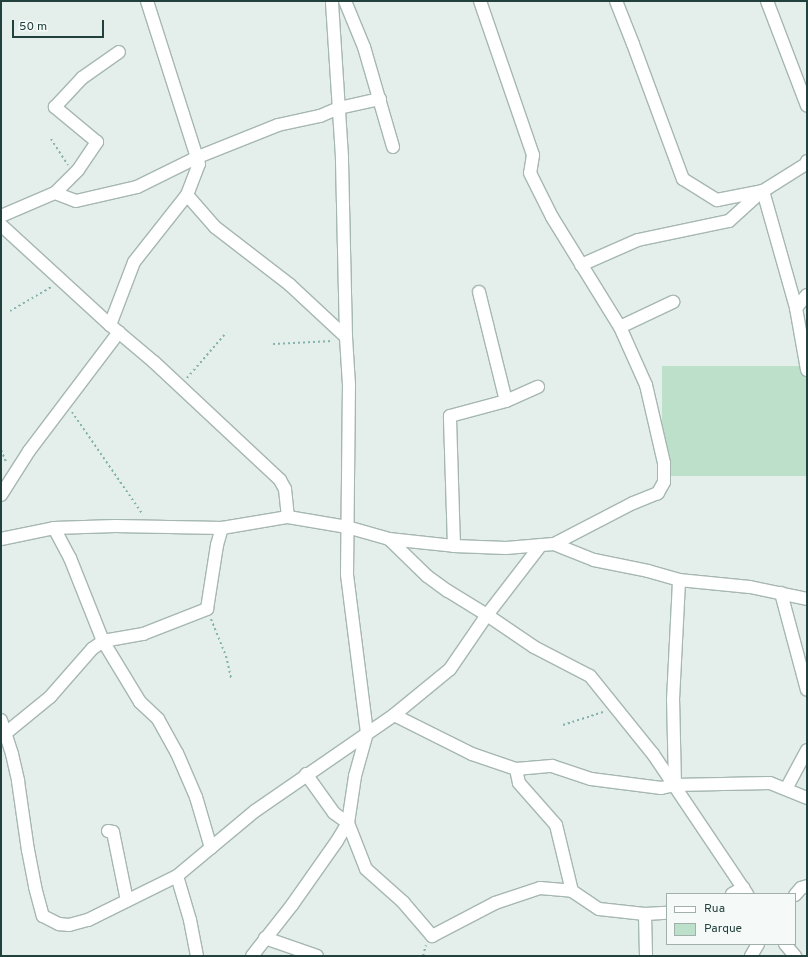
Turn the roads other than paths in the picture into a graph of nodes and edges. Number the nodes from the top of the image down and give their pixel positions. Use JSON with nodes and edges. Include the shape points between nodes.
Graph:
{"nodes":[{"id":1,"x":147,"y":1,"type":"edge"},
{"id":2,"x":332,"y":1,"type":"edge"},
{"id":3,"x":346,"y":1,"type":"edge"},
{"id":4,"x":480,"y":1,"type":"edge"},
{"id":5,"x":616,"y":1,"type":"edge"},
{"id":6,"x":767,"y":1,"type":"edge"},
{"id":7,"x":119,"y":52,"type":"dead end"},
{"id":8,"x":380,"y":100,"type":"junction"},
{"id":9,"x":807,"y":106,"type":"edge"},
{"id":10,"x":339,"y":108,"type":"junction"},
{"id":11,"x":393,"y":147,"type":"dead end"},
{"id":12,"x":198,"y":157,"type":"junction"},
{"id":13,"x":807,"y":161,"type":"edge"},
{"id":14,"x":763,"y":191,"type":"junction"},
{"id":15,"x":55,"y":193,"type":"junction"},
{"id":16,"x":187,"y":195,"type":"junction"},
{"id":17,"x":1,"y":216,"type":"edge"},
{"id":18,"x":1,"y":225,"type":"edge"},
{"id":19,"x":581,"y":265,"type":"junction"},
{"id":20,"x":479,"y":292,"type":"dead end"},
{"id":21,"x":807,"y":295,"type":"edge"},
{"id":22,"x":672,"y":302,"type":"dead end"},
{"id":23,"x":796,"y":308,"type":"junction"},
{"id":24,"x":620,"y":327,"type":"junction"},
{"id":25,"x":115,"y":328,"type":"junction"},
{"id":26,"x":346,"y":339,"type":"junction"},
{"id":27,"x":807,"y":370,"type":"edge"},
{"id":28,"x":538,"y":387,"type":"dead end"},
{"id":29,"x":506,"y":401,"type":"junction"},
{"id":30,"x":1,"y":495,"type":"edge"},
{"id":31,"x":288,"y":516,"type":"junction"},
{"id":32,"x":347,"y":527,"type":"junction"},
{"id":33,"x":54,"y":528,"type":"junction"},
{"id":34,"x":222,"y":528,"type":"junction"},
{"id":35,"x":1,"y":539,"type":"edge"},
{"id":36,"x":389,"y":539,"type":"junction"},
{"id":37,"x":554,"y":544,"type":"junction"},
{"id":38,"x":540,"y":545,"type":"junction"},
{"id":39,"x":454,"y":546,"type":"junction"},
{"id":40,"x":679,"y":580,"type":"junction"},
{"id":41,"x":781,"y":593,"type":"junction"},
{"id":42,"x":807,"y":599,"type":"edge"},
{"id":43,"x":487,"y":615,"type":"junction"},
{"id":44,"x":103,"y":641,"type":"junction"},
{"id":45,"x":807,"y":690,"type":"edge"},
{"id":46,"x":394,"y":715,"type":"junction"},
{"id":47,"x":1,"y":720,"type":"edge"},
{"id":48,"x":367,"y":733,"type":"junction"},
{"id":49,"x":3,"y":735,"type":"edge"},
{"id":50,"x":807,"y":750,"type":"edge"},
{"id":51,"x":516,"y":769,"type":"junction"},
{"id":52,"x":306,"y":774,"type":"junction"},
{"id":53,"x":675,"y":785,"type":"junction"},
{"id":54,"x":786,"y":789,"type":"junction"},
{"id":55,"x":807,"y":798,"type":"edge"},
{"id":56,"x":348,"y":823,"type":"junction"},
{"id":57,"x":108,"y":831,"type":"dead end"},
{"id":58,"x":211,"y":848,"type":"junction"},
{"id":59,"x":177,"y":876,"type":"junction"},
{"id":60,"x":807,"y":886,"type":"edge"},
{"id":61,"x":572,"y":891,"type":"junction"},
{"id":62,"x":745,"y":891,"type":"edge"},
{"id":63,"x":796,"y":894,"type":"edge"},
{"id":64,"x":127,"y":901,"type":"junction"},
{"id":65,"x":666,"y":913,"type":"edge"},
{"id":66,"x":645,"y":914,"type":"junction"},
{"id":67,"x":265,"y":938,"type":"junction"},
{"id":68,"x":757,"y":945,"type":"edge"},
{"id":69,"x":786,"y":945,"type":"edge"},
{"id":70,"x":197,"y":956,"type":"edge"},
{"id":71,"x":252,"y":956,"type":"edge"},
{"id":72,"x":317,"y":956,"type":"edge"},
{"id":73,"x":646,"y":956,"type":"edge"},
{"id":74,"x":751,"y":956,"type":"edge"},
{"id":75,"x":795,"y":956,"type":"edge"}],
"edges":[{"from":1,"to":12,"type":"street"},
{"from":2,"to":10,"type":"street"},
{"from":3,"to":8,"type":"street","via":[[364,47]]},
{"from":4,"to":19,"type":"street","via":[[533,155],[530,173],[552,217]]},
{"from":5,"to":14,"type":"street","via":[[683,179],[717,200]]},
{"from":6,"to":9,"type":"street"},
{"from":7,"to":15,"type":"street","via":[[82,78],[55,107],[97,142],[74,174]]},
{"from":8,"to":10,"type":"street"},
{"from":8,"to":11,"type":"street"},
{"from":10,"to":12,"type":"street","via":[[320,116],[278,125]]},
{"from":10,"to":26,"type":"street"},
{"from":12,"to":15,"type":"street","via":[[136,187],[76,201]]},
{"from":12,"to":16,"type":"street","via":[[200,164]]},
{"from":13,"to":14,"type":"street"},
{"from":14,"to":19,"type":"street","via":[[729,221],[638,240]]},
{"from":14,"to":23,"type":"street"},
{"from":15,"to":17,"type":"street"},
{"from":16,"to":25,"type":"street","via":[[134,262]]},
{"from":16,"to":26,"type":"street","via":[[215,227],[290,285]]},
{"from":18,"to":25,"type":"street"},
{"from":19,"to":24,"type":"street"},
{"from":20,"to":29,"type":"street"},
{"from":21,"to":23,"type":"street"},
{"from":22,"to":24,"type":"street"},
{"from":23,"to":27,"type":"street"},
{"from":24,"to":37,"type":"street","via":[[646,386],[664,463],[664,482],[658,493],[633,503]]},
{"from":25,"to":30,"type":"street"},
{"from":25,"to":31,"type":"street","via":[[280,480],[285,489]]},
{"from":26,"to":32,"type":"street","via":[[349,385]]},
{"from":28,"to":29,"type":"street"},
{"from":29,"to":39,"type":"street","via":[[450,416]]},
{"from":31,"to":32,"type":"street"},
{"from":31,"to":34,"type":"street"},
{"from":32,"to":36,"type":"street"},
{"from":32,"to":48,"type":"street","via":[[347,575]]},
{"from":33,"to":34,"type":"street"},
{"from":33,"to":35,"type":"street"},
{"from":33,"to":44,"type":"street","via":[[70,558]]},
{"from":34,"to":44,"type":"street","via":[[207,609],[143,634]]},
{"from":36,"to":39,"type":"street"},
{"from":36,"to":43,"type":"street","via":[[427,576]]},
{"from":37,"to":38,"type":"street"},
{"from":37,"to":40,"type":"street","via":[[594,560]]},
{"from":38,"to":39,"type":"street","via":[[506,548]]},
{"from":38,"to":43,"type":"street"},
{"from":40,"to":41,"type":"street","via":[[750,587]]},
{"from":40,"to":53,"type":"street","via":[[673,700]]},
{"from":41,"to":42,"type":"street"},
{"from":41,"to":45,"type":"street"},
{"from":43,"to":46,"type":"street","via":[[450,668]]},
{"from":43,"to":53,"type":"street","via":[[534,647],[590,676],[654,754]]},
{"from":44,"to":49,"type":"street","via":[[92,649],[50,697]]},
{"from":44,"to":58,"type":"street","via":[[140,702],[158,719],[177,753],[196,797]]},
{"from":46,"to":48,"type":"street"},
{"from":46,"to":51,"type":"street","via":[[472,754]]},
{"from":47,"to":49,"type":"street"},
{"from":48,"to":52,"type":"street","via":[[356,743]]},
{"from":48,"to":56,"type":"street","via":[[355,776]]},
{"from":49,"to":64,"type":"street","via":[[18,781],[34,880],[44,916],[59,924],[69,925],[88,920]]},
{"from":50,"to":54,"type":"street"},
{"from":51,"to":53,"type":"street","via":[[552,766],[591,779],[661,788]]},
{"from":51,"to":61,"type":"street","via":[[519,783],[556,825]]},
{"from":52,"to":56,"type":"street","via":[[334,813]]},
{"from":52,"to":58,"type":"street"},
{"from":53,"to":54,"type":"street","via":[[770,783]]},
{"from":53,"to":62,"type":"street"},
{"from":54,"to":55,"type":"street"},
{"from":56,"to":61,"type":"street","via":[[366,869],[402,902],[432,936],[495,903],[540,888]]},
{"from":56,"to":67,"type":"street","via":[[338,841]]},
{"from":57,"to":64,"type":"street","via":[[113,832]]},
{"from":58,"to":59,"type":"street"},
{"from":59,"to":64,"type":"street"},
{"from":59,"to":70,"type":"street"},
{"from":60,"to":63,"type":"street"},
{"from":61,"to":66,"type":"street","via":[[599,909]]},
{"from":65,"to":66,"type":"street"},
{"from":66,"to":73,"type":"street"},
{"from":67,"to":71,"type":"street"},
{"from":67,"to":72,"type":"street"},
{"from":68,"to":74,"type":"street"},
{"from":69,"to":75,"type":"street"}]}
